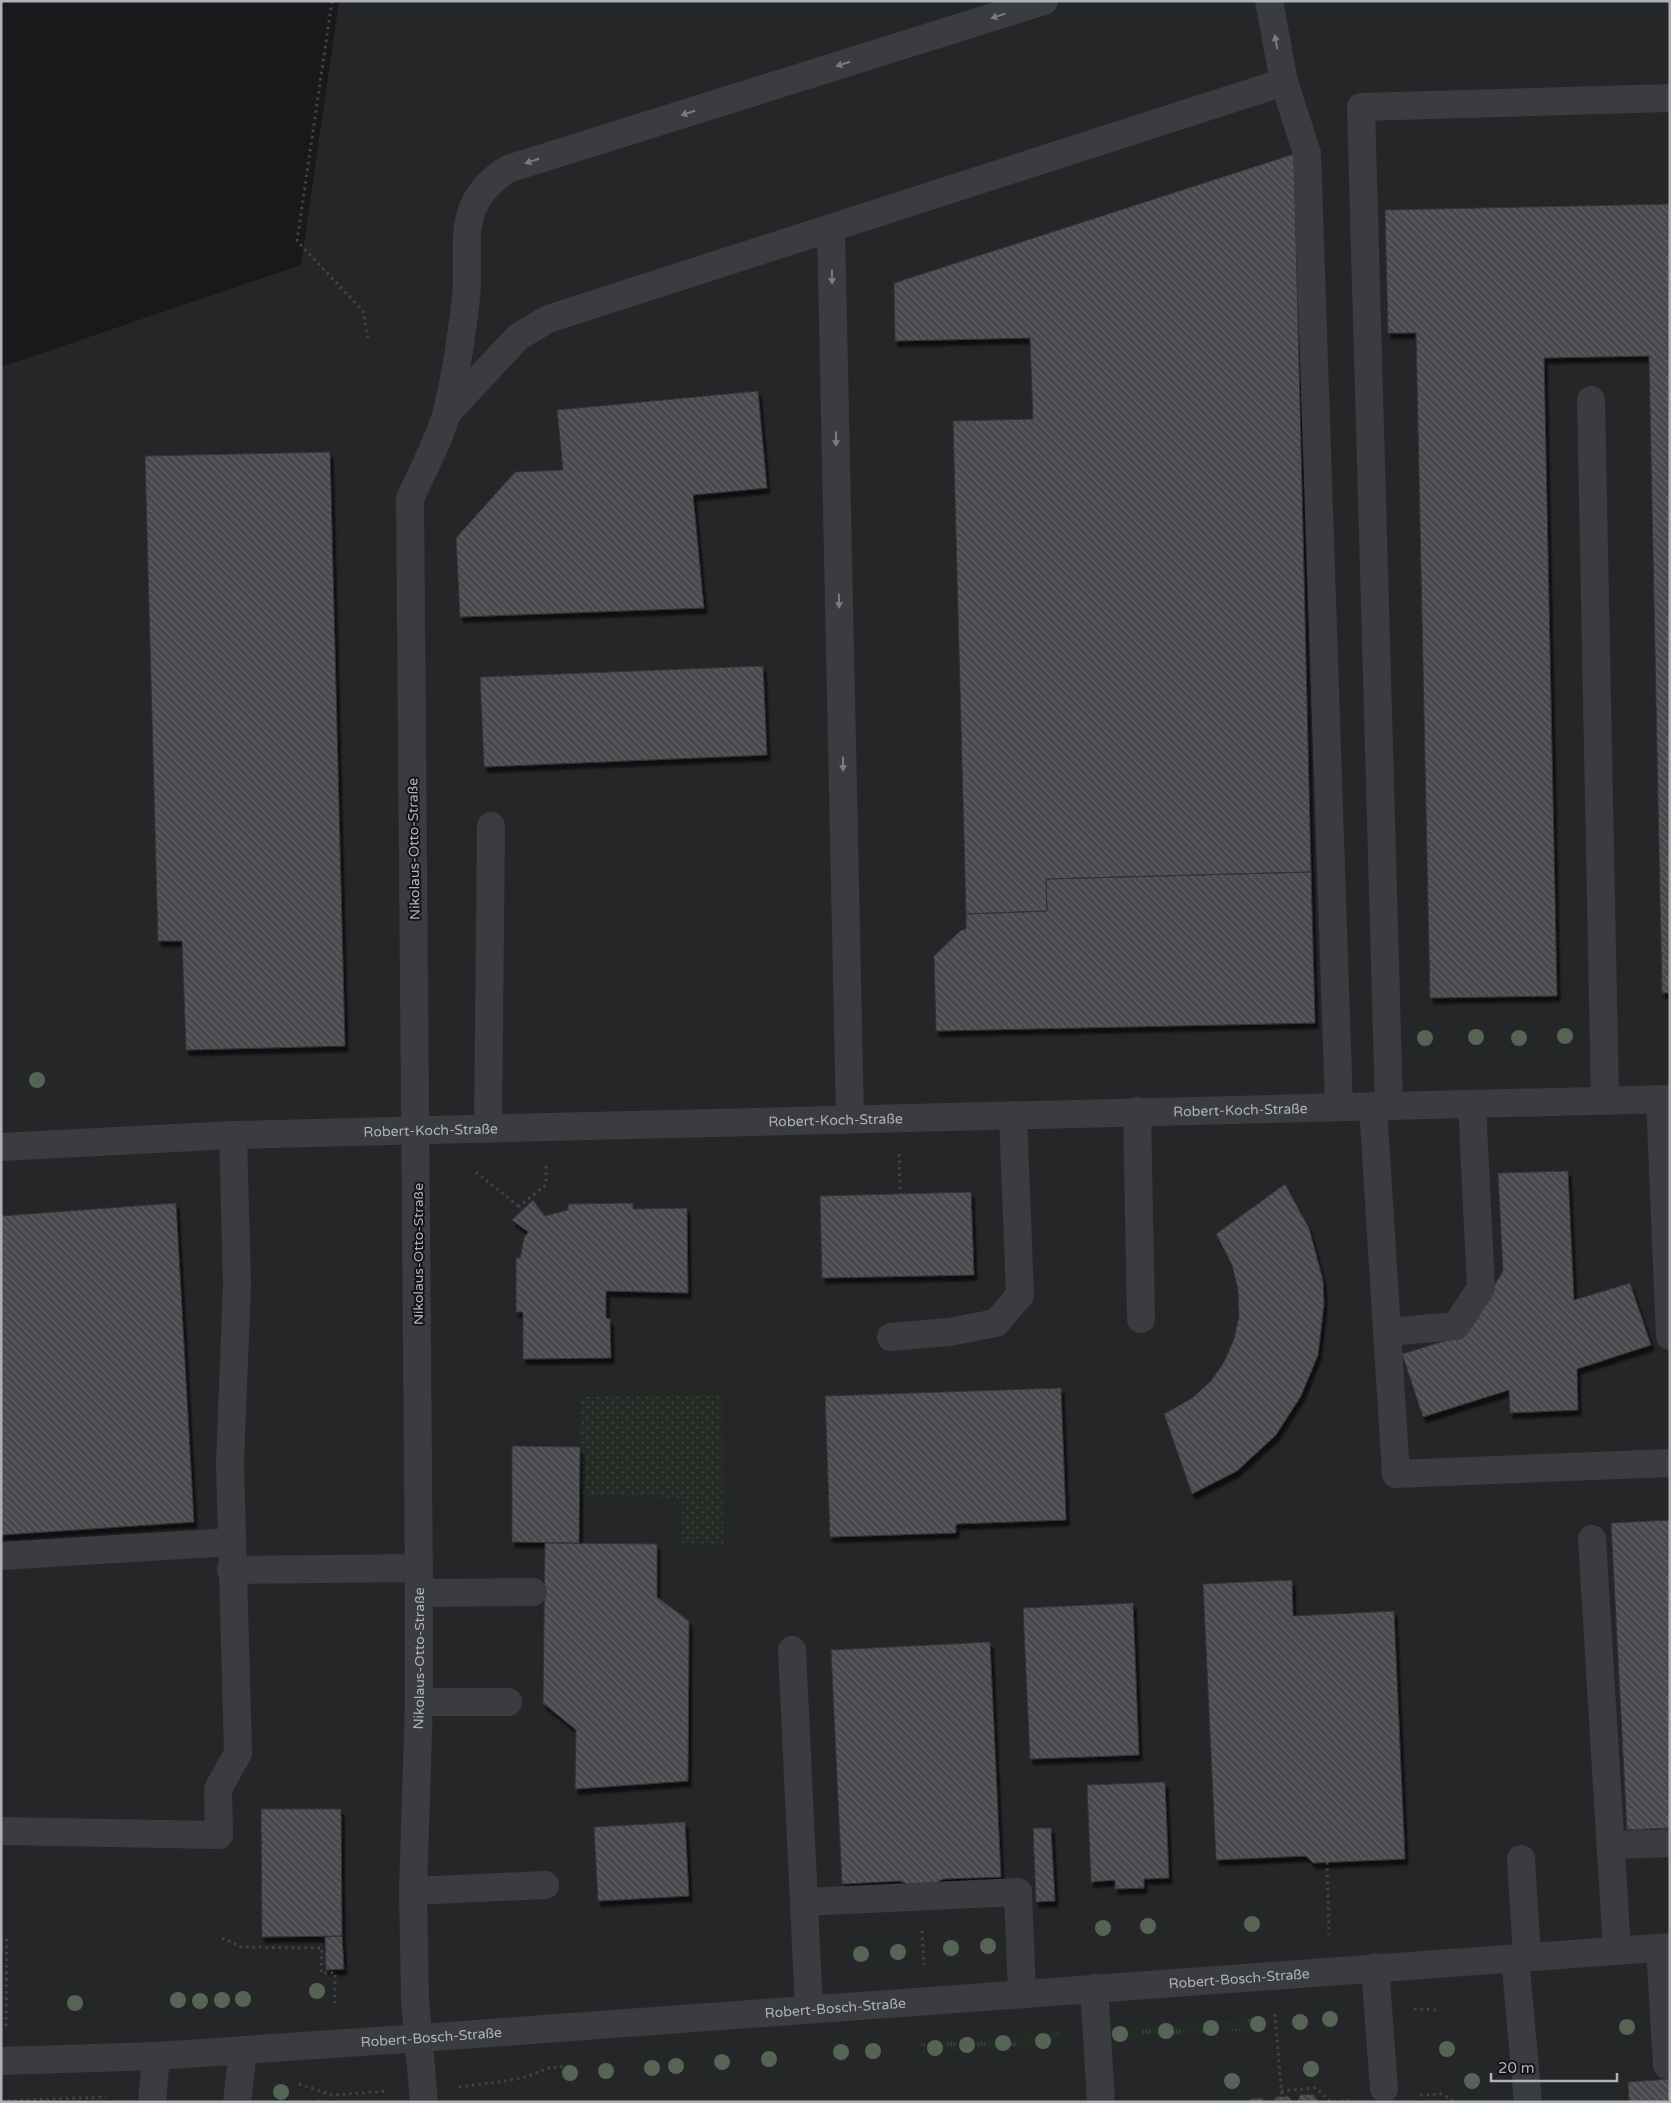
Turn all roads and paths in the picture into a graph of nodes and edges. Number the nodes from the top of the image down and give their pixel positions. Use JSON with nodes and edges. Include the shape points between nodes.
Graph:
{"nodes":[{"id":1,"x":332,"y":1,"type":"edge"},
{"id":2,"x":1044,"y":1,"type":"edge"},
{"id":3,"x":1269,"y":1,"type":"edge"},
{"id":4,"x":1284,"y":82,"type":"junction"},
{"id":5,"x":1670,"y":98,"type":"edge"},
{"id":6,"x":831,"y":228,"type":"junction"},
{"id":7,"x":368,"y":338,"type":"dead end"},
{"id":8,"x":1590,"y":400,"type":"dead end"},
{"id":9,"x":447,"y":413,"type":"junction"},
{"id":10,"x":491,"y":826,"type":"dead end"},
{"id":11,"x":1665,"y":1100,"type":"edge"},
{"id":12,"x":1605,"y":1101,"type":"junction"},
{"id":13,"x":1472,"y":1104,"type":"junction"},
{"id":14,"x":1381,"y":1106,"type":"junction"},
{"id":15,"x":1340,"y":1107,"type":"junction"},
{"id":16,"x":1137,"y":1111,"type":"junction"},
{"id":17,"x":1013,"y":1115,"type":"junction"},
{"id":18,"x":850,"y":1119,"type":"junction"},
{"id":19,"x":488,"y":1129,"type":"junction"},
{"id":20,"x":417,"y":1131,"type":"junction"},
{"id":21,"x":233,"y":1135,"type":"junction"},
{"id":22,"x":1,"y":1147,"type":"edge"},
{"id":23,"x":899,"y":1151,"type":"dead end"},
{"id":24,"x":546,"y":1159,"type":"dead end"},
{"id":25,"x":476,"y":1172,"type":"dead end"},
{"id":26,"x":900,"y":1194,"type":"dead end"},
{"id":27,"x":518,"y":1207,"type":"junction"},
{"id":28,"x":522,"y":1209,"type":"dead end"},
{"id":29,"x":1141,"y":1319,"type":"dead end"},
{"id":30,"x":1386,"y":1332,"type":"junction"},
{"id":31,"x":1670,"y":1336,"type":"edge"},
{"id":32,"x":891,"y":1337,"type":"dead end"},
{"id":33,"x":1670,"y":1463,"type":"edge"},
{"id":34,"x":1592,"y":1539,"type":"dead end"},
{"id":35,"x":231,"y":1542,"type":"junction"},
{"id":36,"x":1,"y":1556,"type":"edge"},
{"id":37,"x":231,"y":1570,"type":"junction"},
{"id":38,"x":419,"y":1581,"type":"junction"},
{"id":39,"x":532,"y":1592,"type":"dead end"},
{"id":40,"x":792,"y":1650,"type":"dead end"},
{"id":41,"x":419,"y":1702,"type":"junction"},
{"id":42,"x":508,"y":1702,"type":"dead end"},
{"id":43,"x":1,"y":1831,"type":"edge"},
{"id":44,"x":1670,"y":1843,"type":"edge"},
{"id":45,"x":1611,"y":1845,"type":"junction"},
{"id":46,"x":1521,"y":1859,"type":"dead end"},
{"id":47,"x":1327,"y":1862,"type":"dead end"},
{"id":48,"x":545,"y":1885,"type":"dead end"},
{"id":49,"x":412,"y":1891,"type":"junction"},
{"id":50,"x":804,"y":1902,"type":"junction"},
{"id":51,"x":7,"y":1936,"type":"dead end"},
{"id":52,"x":222,"y":1938,"type":"dead end"},
{"id":53,"x":1330,"y":1938,"type":"dead end"},
{"id":54,"x":1665,"y":1947,"type":"edge"},
{"id":55,"x":1617,"y":1951,"type":"junction"},
{"id":56,"x":1521,"y":1958,"type":"junction"},
{"id":57,"x":1375,"y":1967,"type":"junction"},
{"id":58,"x":1094,"y":1988,"type":"junction"},
{"id":59,"x":1022,"y":1993,"type":"junction"},
{"id":60,"x":335,"y":2006,"type":"dead end"},
{"id":61,"x":809,"y":2009,"type":"junction"},
{"id":62,"x":1275,"y":2014,"type":"dead end"},
{"id":63,"x":6,"y":2030,"type":"dead end"},
{"id":64,"x":420,"y":2038,"type":"junction"},
{"id":65,"x":243,"y":2050,"type":"junction"},
{"id":66,"x":156,"y":2056,"type":"junction"},
{"id":67,"x":1,"y":2061,"type":"edge"},
{"id":68,"x":1667,"y":2065,"type":"dead end"},
{"id":69,"x":527,"y":2077,"type":"dead end"},
{"id":70,"x":489,"y":2084,"type":"dead end"},
{"id":71,"x":1384,"y":2088,"type":"dead end"},
{"id":72,"x":368,"y":2092,"type":"dead end"},
{"id":73,"x":332,"y":2095,"type":"dead end"},
{"id":74,"x":319,"y":2097,"type":"dead end"},
{"id":75,"x":1282,"y":2097,"type":"dead end"},
{"id":76,"x":152,"y":2102,"type":"edge"},
{"id":77,"x":237,"y":2102,"type":"edge"},
{"id":78,"x":318,"y":2102,"type":"edge"},
{"id":79,"x":424,"y":2102,"type":"edge"},
{"id":80,"x":1101,"y":2102,"type":"edge"},
{"id":81,"x":1528,"y":2102,"type":"edge"}],
"edges":[{"from":1,"to":7,"type":"path","via":[[297,241],[363,311]]},
{"from":2,"to":9,"type":"street","one_way":true,"via":[[508,169],[495,177],[481,193],[466,229],[466,298]]},
{"from":4,"to":3,"type":"street","one_way":true},
{"from":4,"to":6,"type":"street"},
{"from":4,"to":15,"type":"street","via":[[1307,153]]},
{"from":5,"to":14,"type":"street","via":[[1361,107]]},
{"from":6,"to":9,"type":"street","via":[[548,319],[518,337]]},
{"from":6,"to":18,"type":"street","one_way":true},
{"from":8,"to":12,"type":"street"},
{"from":9,"to":20,"type":"street","name":"Nikolaus-Otto-Straße","via":[[410,499]]},
{"from":10,"to":19,"type":"street"},
{"from":11,"to":12,"type":"street","name":"Robert-Koch-Straße"},
{"from":11,"to":31,"type":"street"},
{"from":12,"to":13,"type":"street","name":"Robert-Koch-Straße"},
{"from":13,"to":14,"type":"street","name":"Robert-Koch-Straße"},
{"from":13,"to":30,"type":"street","via":[[1481,1288],[1456,1326]]},
{"from":14,"to":15,"type":"street","name":"Robert-Koch-Straße"},
{"from":14,"to":30,"type":"street"},
{"from":15,"to":16,"type":"street","name":"Robert-Koch-Straße"},
{"from":16,"to":17,"type":"street","name":"Robert-Koch-Straße"},
{"from":16,"to":29,"type":"street"},
{"from":17,"to":18,"type":"street","name":"Robert-Koch-Straße"},
{"from":17,"to":32,"type":"street","via":[[1020,1295],[996,1323],[949,1332]]},
{"from":18,"to":19,"type":"street","name":"Robert-Koch-Straße"},
{"from":19,"to":20,"type":"street","name":"Robert-Koch-Straße"},
{"from":20,"to":21,"type":"street","name":"Robert-Koch-Straße"},
{"from":20,"to":38,"type":"street","name":"Nikolaus-Otto-Straße"},
{"from":21,"to":22,"type":"street","name":"Robert-Koch-Straße"},
{"from":21,"to":35,"type":"street","via":[[237,1284],[230,1463]]},
{"from":23,"to":26,"type":"path"},
{"from":24,"to":27,"type":"path","via":[[546,1185]]},
{"from":25,"to":27,"type":"path"},
{"from":27,"to":28,"type":"path"},
{"from":30,"to":33,"type":"street","via":[[1396,1474]]},
{"from":34,"to":45,"type":"street"},
{"from":35,"to":36,"type":"street"},
{"from":35,"to":37,"type":"street"},
{"from":37,"to":38,"type":"street"},
{"from":37,"to":43,"type":"street","via":[[238,1753],[218,1789],[219,1835]]},
{"from":38,"to":39,"type":"street"},
{"from":38,"to":41,"type":"street","name":"Nikolaus-Otto-Straße"},
{"from":40,"to":50,"type":"street"},
{"from":41,"to":42,"type":"street"},
{"from":41,"to":49,"type":"street","name":"Nikolaus-Otto-Straße"},
{"from":44,"to":45,"type":"street"},
{"from":45,"to":55,"type":"street"},
{"from":46,"to":56,"type":"street"},
{"from":47,"to":53,"type":"path"},
{"from":48,"to":49,"type":"street"},
{"from":49,"to":64,"type":"street","name":"Nikolaus-Otto-Straße","via":[[415,2000]]},
{"from":50,"to":59,"type":"street","via":[[1018,1892]]},
{"from":50,"to":61,"type":"street"},
{"from":51,"to":63,"type":"path"},
{"from":52,"to":60,"type":"path","via":[[242,1947],[322,1948],[322,1974],[335,1973]]},
{"from":54,"to":55,"type":"street","name":"Robert-Bosch-Straße"},
{"from":54,"to":68,"type":"street"},
{"from":55,"to":56,"type":"street","name":"Robert-Bosch-Straße"},
{"from":56,"to":57,"type":"street","name":"Robert-Bosch-Straße"},
{"from":56,"to":81,"type":"street"},
{"from":57,"to":58,"type":"street","name":"Robert-Bosch-Straße"},
{"from":57,"to":71,"type":"street"},
{"from":58,"to":59,"type":"street","name":"Robert-Bosch-Straße"},
{"from":58,"to":80,"type":"street"},
{"from":59,"to":61,"type":"street","name":"Robert-Bosch-Straße"},
{"from":61,"to":64,"type":"street","name":"Robert-Bosch-Straße"},
{"from":62,"to":75,"type":"path"},
{"from":64,"to":65,"type":"street","name":"Robert-Bosch-Straße"},
{"from":64,"to":79,"type":"street","name":"Nikolaus-Otto-Straße"},
{"from":65,"to":66,"type":"street","name":"Robert-Bosch-Straße"},
{"from":65,"to":77,"type":"street"},
{"from":66,"to":67,"type":"street","name":"Robert-Bosch-Straße"},
{"from":66,"to":76,"type":"street"},
{"from":69,"to":70,"type":"path"},
{"from":72,"to":73,"type":"path"},
{"from":74,"to":78,"type":"path"}]}
